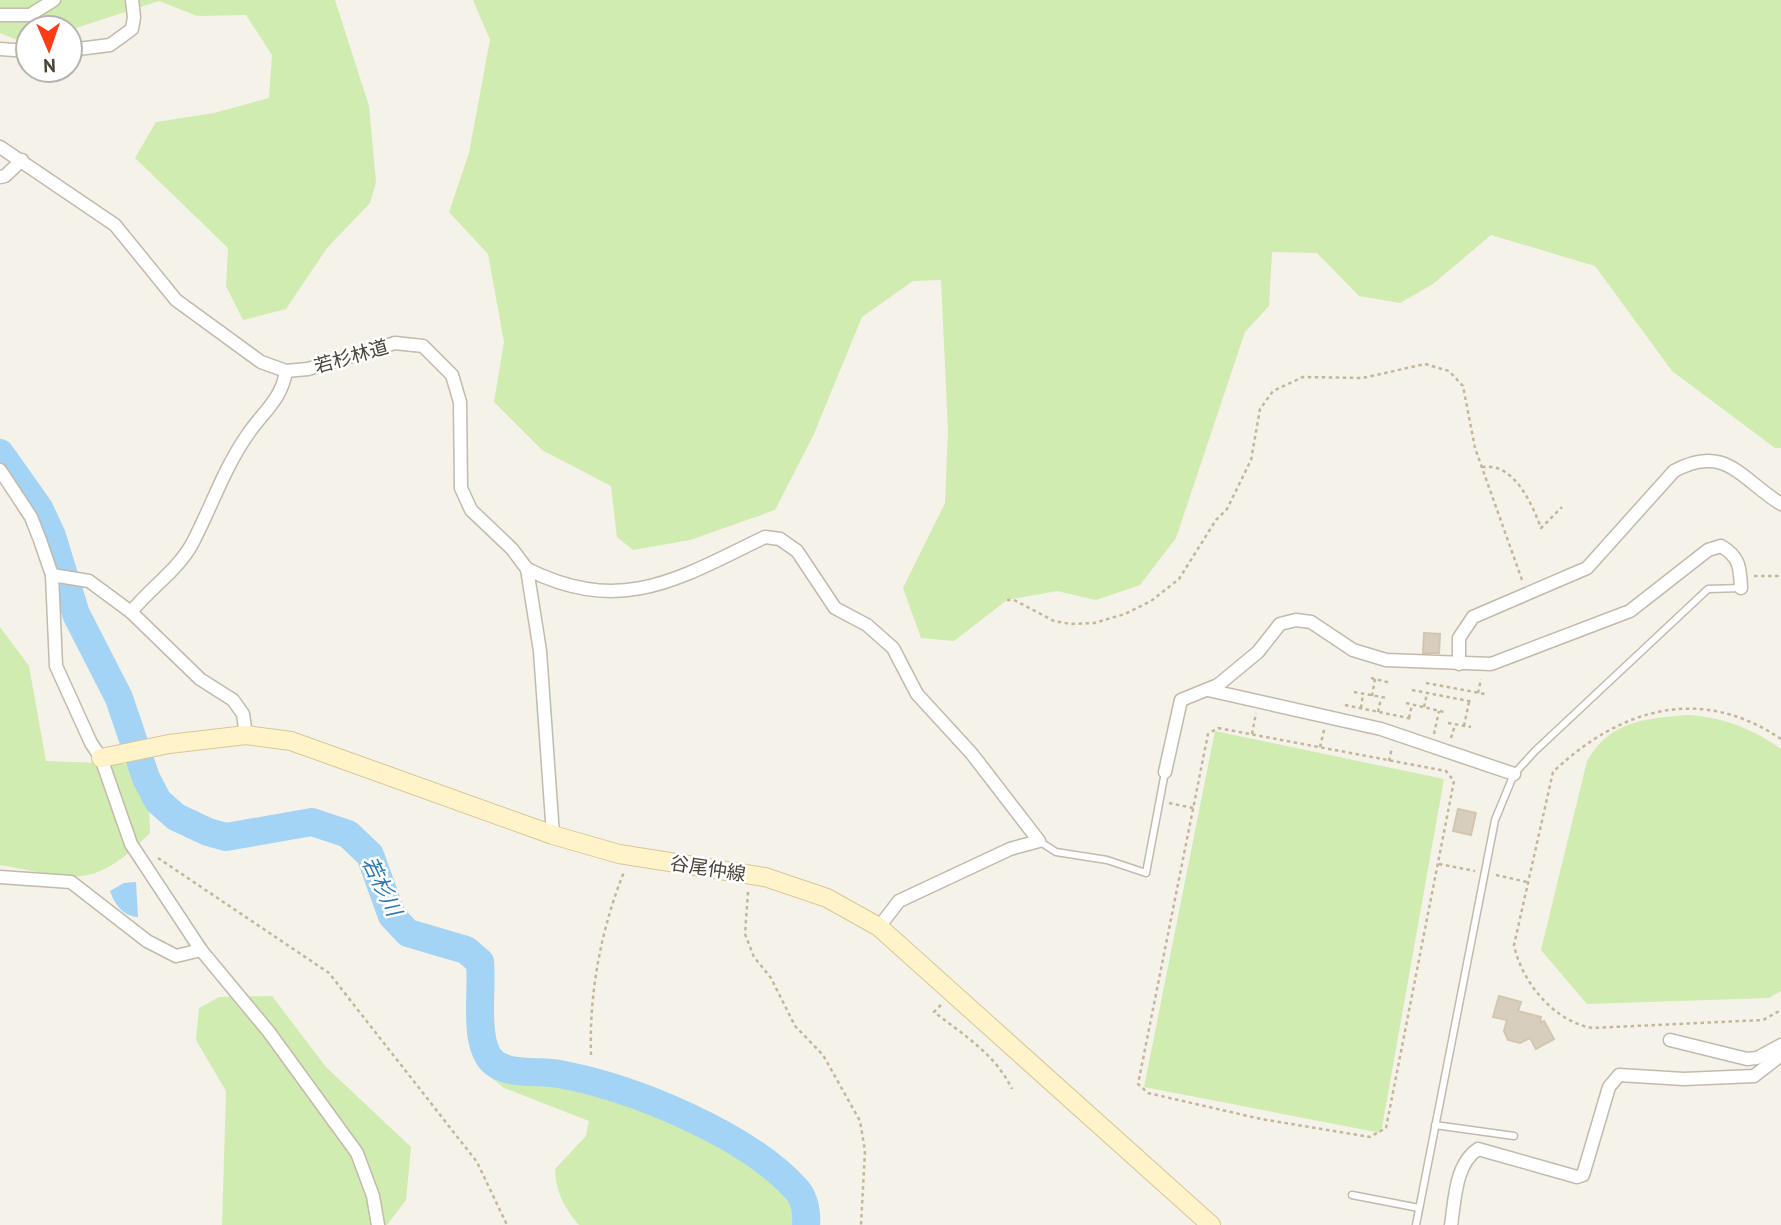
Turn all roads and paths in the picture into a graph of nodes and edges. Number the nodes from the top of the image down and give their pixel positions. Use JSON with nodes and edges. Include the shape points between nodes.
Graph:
{"nodes":[{"id":1,"x":54,"y":0,"type":"edge"},
{"id":2,"x":132,"y":0,"type":"edge"},
{"id":3,"x":0,"y":15,"type":"edge"},
{"id":4,"x":84,"y":48,"type":"edge"},
{"id":5,"x":0,"y":147,"type":"edge"},
{"id":6,"x":22,"y":160,"type":"junction"},
{"id":7,"x":0,"y":177,"type":"edge"},
{"id":8,"x":286,"y":371,"type":"junction"},
{"id":9,"x":1482,"y":467,"type":"junction"},
{"id":10,"x":0,"y":470,"type":"edge"},
{"id":11,"x":1781,"y":504,"type":"edge"},
{"id":12,"x":1562,"y":507,"type":"dead end"},
{"id":13,"x":527,"y":569,"type":"junction"},
{"id":14,"x":54,"y":575,"type":"junction"},
{"id":15,"x":1781,"y":576,"type":"edge"},
{"id":16,"x":1741,"y":582,"type":"junction"},
{"id":17,"x":1527,"y":596,"type":"junction"},
{"id":18,"x":1007,"y":600,"type":"dead end"},
{"id":19,"x":131,"y":612,"type":"junction"},
{"id":20,"x":1458,"y":664,"type":"junction"},
{"id":21,"x":1386,"y":672,"type":"dead end"},
{"id":22,"x":1371,"y":678,"type":"dead end"},
{"id":23,"x":1376,"y":679,"type":"junction"},
{"id":24,"x":1384,"y":681,"type":"junction"},
{"id":25,"x":1391,"y":683,"type":"dead end"},
{"id":26,"x":1426,"y":683,"type":"dead end"},
{"id":27,"x":1450,"y":688,"type":"junction"},
{"id":28,"x":1205,"y":689,"type":"junction"},
{"id":29,"x":1412,"y":690,"type":"dead end"},
{"id":30,"x":1354,"y":692,"type":"dead end"},
{"id":31,"x":1427,"y":693,"type":"junction"},
{"id":32,"x":1363,"y":694,"type":"junction"},
{"id":33,"x":1485,"y":694,"type":"dead end"},
{"id":34,"x":1373,"y":695,"type":"junction"},
{"id":35,"x":1381,"y":697,"type":"junction"},
{"id":36,"x":1448,"y":697,"type":"junction"},
{"id":37,"x":1387,"y":698,"type":"dead end"},
{"id":38,"x":1259,"y":701,"type":"junction"},
{"id":39,"x":1469,"y":701,"type":"junction"},
{"id":40,"x":1474,"y":702,"type":"dead end"},
{"id":41,"x":1406,"y":703,"type":"dead end"},
{"id":42,"x":1345,"y":705,"type":"dead end"},
{"id":43,"x":1412,"y":705,"type":"junction"},
{"id":44,"x":1424,"y":707,"type":"junction"},
{"id":45,"x":1361,"y":708,"type":"junction"},
{"id":46,"x":1439,"y":710,"type":"junction"},
{"id":47,"x":1378,"y":712,"type":"junction"},
{"id":48,"x":1444,"y":712,"type":"dead end"},
{"id":49,"x":1448,"y":723,"type":"dead end"},
{"id":50,"x":1455,"y":724,"type":"junction"},
{"id":51,"x":1464,"y":726,"type":"junction"},
{"id":52,"x":1471,"y":727,"type":"dead end"},
{"id":53,"x":1252,"y":734,"type":"junction"},
{"id":54,"x":1434,"y":734,"type":"dead end"},
{"id":55,"x":246,"y":735,"type":"junction"},
{"id":56,"x":1451,"y":738,"type":"dead end"},
{"id":57,"x":1781,"y":739,"type":"edge"},
{"id":58,"x":110,"y":756,"type":"junction"},
{"id":59,"x":1165,"y":772,"type":"joint"},
{"id":60,"x":1514,"y":774,"type":"junction"},
{"id":61,"x":1159,"y":801,"type":"junction"},
{"id":62,"x":1193,"y":807,"type":"junction"},
{"id":63,"x":553,"y":835,"type":"junction"},
{"id":64,"x":1039,"y":841,"type":"junction"},
{"id":65,"x":135,"y":850,"type":"junction"},
{"id":66,"x":631,"y":856,"type":"junction"},
{"id":67,"x":750,"y":874,"type":"junction"},
{"id":68,"x":0,"y":877,"type":"edge"},
{"id":69,"x":879,"y":927,"type":"junction"},
{"id":70,"x":201,"y":950,"type":"junction"},
{"id":71,"x":953,"y":993,"type":"junction"},
{"id":72,"x":1781,"y":1010,"type":"edge"},
{"id":73,"x":1670,"y":1040,"type":"dead end"},
{"id":74,"x":1781,"y":1045,"type":"edge"},
{"id":75,"x":591,"y":1055,"type":"dead end"},
{"id":76,"x":1781,"y":1055,"type":"edge"},
{"id":77,"x":1012,"y":1089,"type":"dead end"},
{"id":78,"x":1435,"y":1125,"type":"junction"},
{"id":79,"x":1514,"y":1136,"type":"dead end"},
{"id":80,"x":1352,"y":1195,"type":"dead end"},
{"id":81,"x":1419,"y":1208,"type":"junction"},
{"id":82,"x":378,"y":1225,"type":"edge"},
{"id":83,"x":507,"y":1225,"type":"edge"},
{"id":84,"x":861,"y":1225,"type":"edge"},
{"id":85,"x":1211,"y":1225,"type":"edge"},
{"id":86,"x":1416,"y":1225,"type":"edge"},
{"id":87,"x":1451,"y":1225,"type":"edge"}],
"edges":[{"from":1,"to":3,"type":"street","via":[[30,15]]},
{"from":2,"to":4,"type":"street","via":[[132,29],[110,45]]},
{"from":5,"to":6,"type":"street"},
{"from":6,"to":7,"type":"street"},
{"from":6,"to":8,"type":"street","via":[[115,225],[176,300],[261,362]]},
{"from":8,"to":13,"type":"street","name":"若杉林道","via":[[395,343],[423,346],[438,358],[452,375],[460,402],[461,488],[471,510]]},
{"from":8,"to":19,"type":"street","via":[[281,393],[248,434],[191,545]]},
{"from":9,"to":12,"type":"path","via":[[1503,471],[1516,482],[1541,528]]},
{"from":9,"to":17,"type":"path"},
{"from":9,"to":18,"type":"path","via":[[1463,386],[1442,367],[1425,364],[1363,378],[1295,378],[1265,400],[1251,460],[1236,494],[1189,565],[1165,592],[1125,614],[1094,623],[1054,621]]},
{"from":10,"to":14,"type":"street","via":[[31,517]]},
{"from":11,"to":17,"type":"street","via":[[1725,463],[1688,464],[1674,471],[1587,568]]},
{"from":13,"to":63,"type":"street","via":[[540,651]]},
{"from":13,"to":64,"type":"street","via":[[580,590],[641,591],[765,537],[780,539],[797,551],[835,608],[867,625],[893,648],[917,694],[972,754]]},
{"from":14,"to":19,"type":"street","via":[[89,580]]},
{"from":14,"to":58,"type":"street","via":[[56,666],[91,743]]},
{"from":15,"to":16,"type":"path"},
{"from":16,"to":20,"type":"street","via":[[1739,563],[1721,546],[1708,550],[1630,611],[1491,664]]},
{"from":16,"to":60,"type":"lane","via":[[1708,589]]},
{"from":17,"to":20,"type":"street","via":[[1473,617],[1459,638]]},
{"from":19,"to":55,"type":"street","via":[[200,679],[233,700],[243,714]]},
{"from":20,"to":28,"type":"street","via":[[1386,660],[1364,654],[1311,622],[1296,620],[1280,625],[1258,652],[1218,685]]},
{"from":21,"to":24,"type":"path"},
{"from":22,"to":23,"type":"path"},
{"from":23,"to":24,"type":"path"},
{"from":23,"to":34,"type":"path"},
{"from":24,"to":25,"type":"path"},
{"from":26,"to":27,"type":"path"},
{"from":27,"to":33,"type":"path"},
{"from":27,"to":36,"type":"path"},
{"from":28,"to":38,"type":"street"},
{"from":28,"to":59,"type":"street","via":[[1181,700]]},
{"from":29,"to":31,"type":"path"},
{"from":30,"to":32,"type":"path"},
{"from":31,"to":36,"type":"path"},
{"from":31,"to":44,"type":"path"},
{"from":32,"to":34,"type":"path"},
{"from":32,"to":45,"type":"path"},
{"from":34,"to":35,"type":"path"},
{"from":35,"to":37,"type":"path"},
{"from":35,"to":47,"type":"path"},
{"from":36,"to":39,"type":"path"},
{"from":38,"to":53,"type":"path"},
{"from":38,"to":60,"type":"street","via":[[1381,729]]},
{"from":39,"to":40,"type":"path"},
{"from":39,"to":51,"type":"path"},
{"from":41,"to":43,"type":"path"},
{"from":42,"to":45,"type":"path"},
{"from":43,"to":44,"type":"path"},
{"from":43,"to":47,"type":"path","via":[[1411,719]]},
{"from":44,"to":46,"type":"path"},
{"from":45,"to":47,"type":"path"},
{"from":46,"to":48,"type":"path"},
{"from":46,"to":54,"type":"path"},
{"from":49,"to":50,"type":"path"},
{"from":50,"to":51,"type":"path"},
{"from":50,"to":56,"type":"path"},
{"from":51,"to":52,"type":"path"},
{"from":53,"to":62,"type":"path","via":[[1218,728],[1208,734]]},
{"from":53,"to":62,"type":"path","via":[[1446,771],[1454,780],[1386,1128],[1370,1137],[1261,1119],[1148,1093],[1138,1084]]},
{"from":55,"to":58,"type":"main road","name":"谷尾仲線"},
{"from":55,"to":63,"type":"main road","name":"谷尾仲線","via":[[291,741]]},
{"from":57,"to":72,"type":"path","via":[[1762,727],[1713,710],[1661,710],[1621,723],[1565,760],[1553,772],[1514,945],[1518,964],[1542,997],[1573,1025],[1592,1028],[1762,1020]]},
{"from":58,"to":65,"type":"street","via":[[117,807]]},
{"from":59,"to":61,"type":"lane"},
{"from":60,"to":78,"type":"lane","via":[[1494,820]]},
{"from":61,"to":62,"type":"path"},
{"from":61,"to":64,"type":"lane","via":[[1146,873],[1107,860],[1056,852]]},
{"from":63,"to":66,"type":"main road","name":"谷尾仲線"},
{"from":64,"to":69,"type":"street","via":[[1010,849],[899,901]]},
{"from":65,"to":70,"type":"street"},
{"from":65,"to":83,"type":"path","via":[[152,854],[329,973],[477,1162]]},
{"from":66,"to":67,"type":"main road","name":"谷尾仲線"},
{"from":66,"to":75,"type":"path","via":[[611,908],[597,965]]},
{"from":67,"to":69,"type":"main road","name":"谷尾仲線","via":[[827,898]]},
{"from":67,"to":84,"type":"path","via":[[745,920],[754,957],[771,978],[795,1026],[823,1055],[860,1121],[865,1151]]},
{"from":68,"to":70,"type":"street","via":[[71,882],[147,941],[176,956]]},
{"from":69,"to":71,"type":"main road","name":"谷尾仲線"},
{"from":70,"to":82,"type":"street","via":[[269,1032],[357,1153]]},
{"from":71,"to":77,"type":"path","via":[[934,1012],[990,1056]]},
{"from":71,"to":85,"type":"main road","name":"谷尾仲線"},
{"from":73,"to":74,"type":"street","via":[[1747,1059]]},
{"from":76,"to":87,"type":"street","via":[[1754,1076],[1684,1079],[1619,1075],[1609,1087],[1583,1175],[1478,1149],[1468,1155],[1461,1171]]},
{"from":78,"to":79,"type":"lane"},
{"from":78,"to":81,"type":"lane"},
{"from":80,"to":81,"type":"lane"},
{"from":81,"to":86,"type":"lane"}]}
